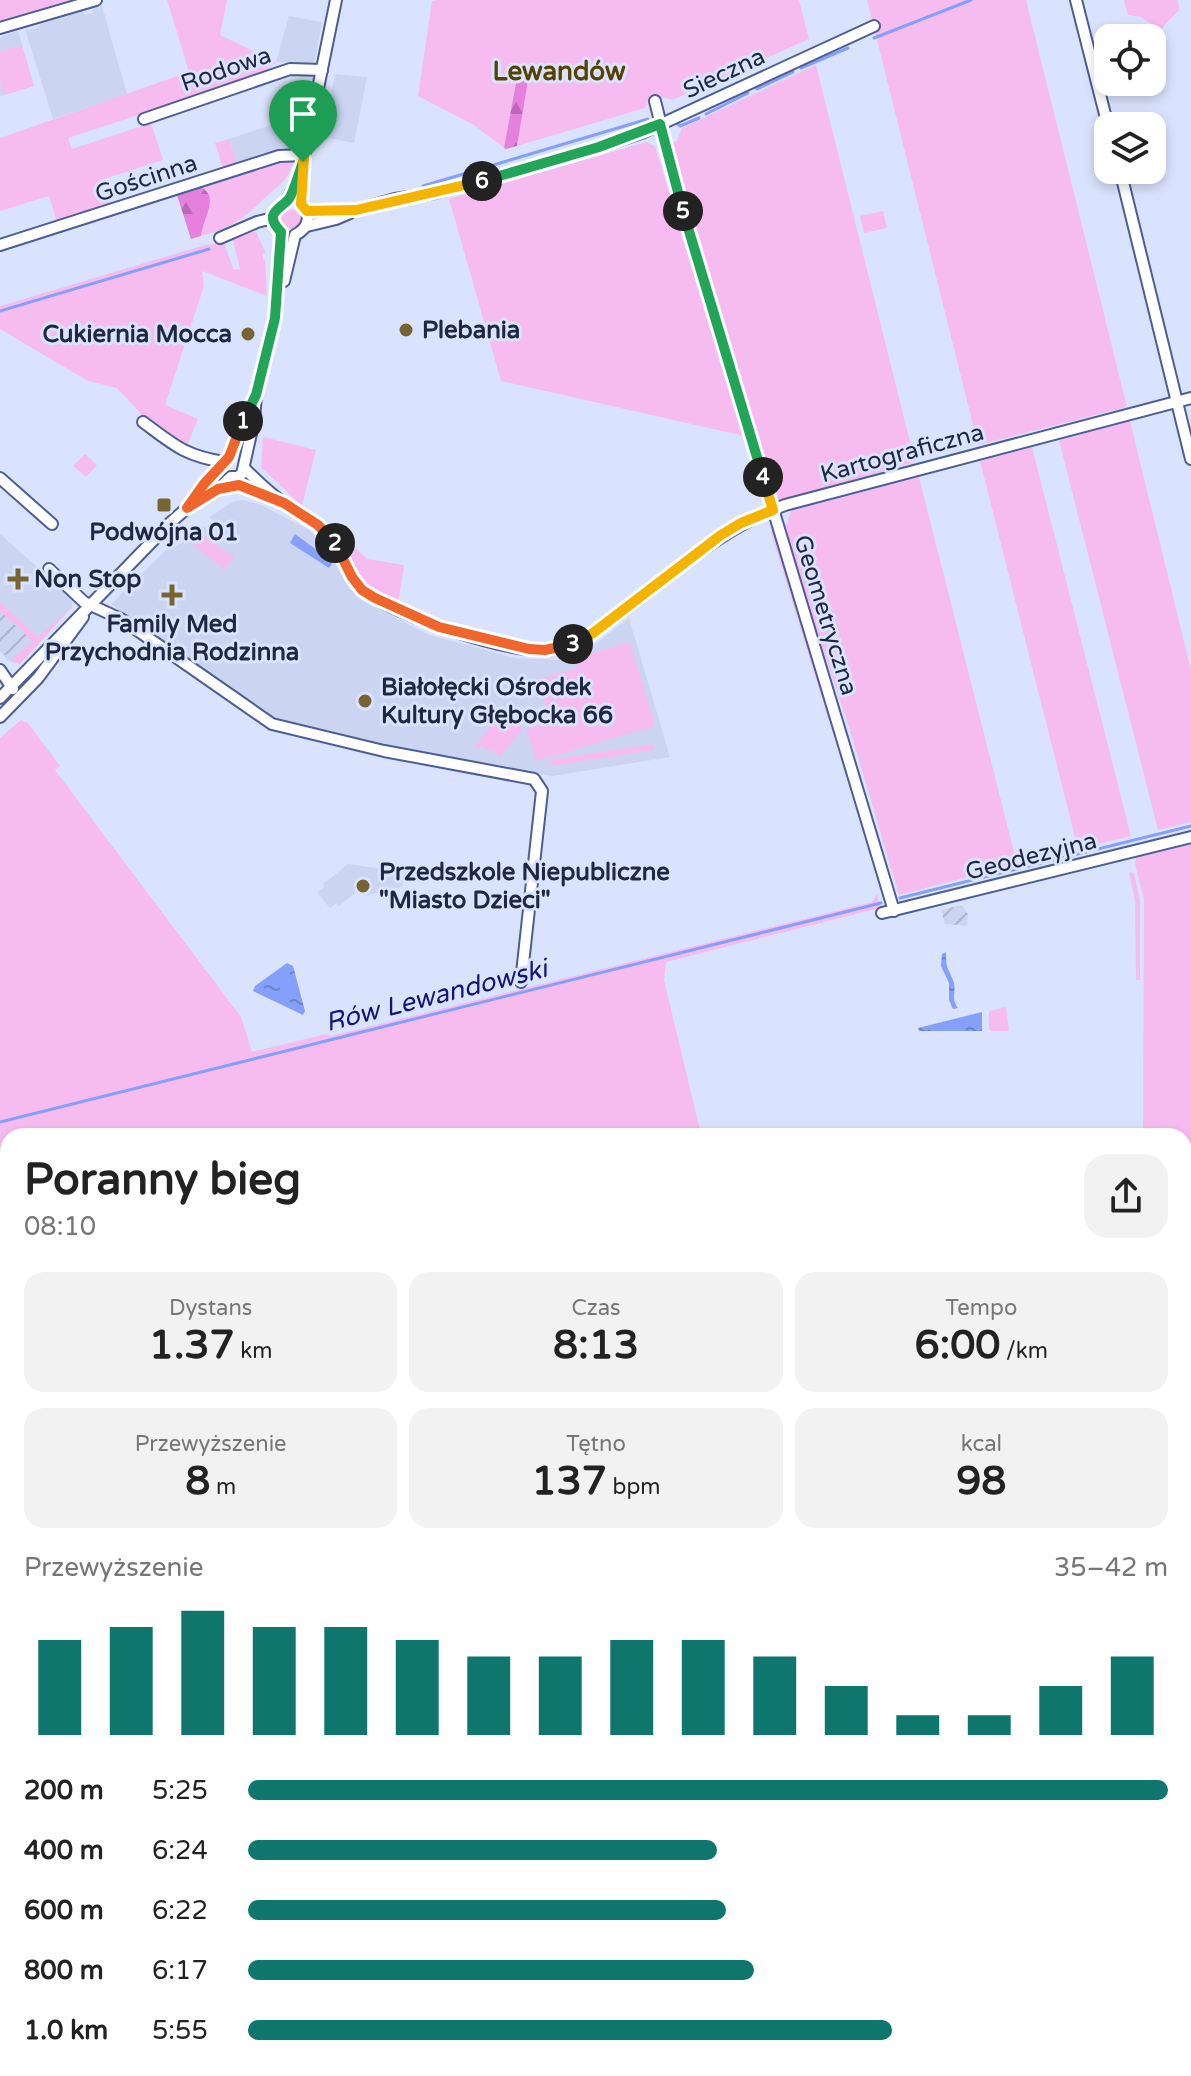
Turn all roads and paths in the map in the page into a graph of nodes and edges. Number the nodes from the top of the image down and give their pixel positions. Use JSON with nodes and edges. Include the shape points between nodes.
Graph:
{"nodes":[{"id":1,"x":96,"y":0,"type":"edge"},
{"id":2,"x":336,"y":0,"type":"edge"},
{"id":3,"x":1076,"y":0,"type":"edge"},
{"id":4,"x":874,"y":26,"type":"dead end"},
{"id":5,"x":0,"y":28,"type":"edge"},
{"id":6,"x":322,"y":70,"type":"junction"},
{"id":7,"x":655,"y":101,"type":"dead end"},
{"id":8,"x":1104,"y":112,"type":"edge"},
{"id":9,"x":144,"y":119,"type":"dead end"},
{"id":10,"x":660,"y":124,"type":"junction"},
{"id":11,"x":305,"y":156,"type":"junction"},
{"id":12,"x":1123,"y":184,"type":"edge"},
{"id":13,"x":287,"y":201,"type":"junction"},
{"id":14,"x":304,"y":207,"type":"junction"},
{"id":15,"x":356,"y":210,"type":"junction"},
{"id":16,"x":273,"y":218,"type":"junction"},
{"id":17,"x":307,"y":226,"type":"junction"},
{"id":18,"x":281,"y":232,"type":"junction"},
{"id":19,"x":295,"y":235,"type":"junction"},
{"id":20,"x":220,"y":238,"type":"dead end"},
{"id":21,"x":0,"y":245,"type":"edge"},
{"id":22,"x":278,"y":298,"type":"junction"},
{"id":23,"x":256,"y":395,"type":"junction"},
{"id":24,"x":1191,"y":398,"type":"edge"},
{"id":25,"x":1177,"y":401,"type":"junction"},
{"id":26,"x":143,"y":422,"type":"dead end"},
{"id":27,"x":1191,"y":459,"type":"edge"},
{"id":28,"x":226,"y":461,"type":"junction"},
{"id":29,"x":239,"y":471,"type":"junction"},
{"id":30,"x":0,"y":478,"type":"edge"},
{"id":31,"x":248,"y":488,"type":"junction"},
{"id":32,"x":218,"y":489,"type":"junction"},
{"id":33,"x":284,"y":503,"type":"junction"},
{"id":34,"x":187,"y":508,"type":"junction"},
{"id":35,"x":773,"y":510,"type":"junction"},
{"id":36,"x":52,"y":524,"type":"dead end"},
{"id":37,"x":49,"y":569,"type":"dead end"},
{"id":38,"x":91,"y":605,"type":"junction"},
{"id":39,"x":0,"y":670,"type":"edge"},
{"id":40,"x":12,"y":686,"type":"junction"},
{"id":41,"x":0,"y":698,"type":"edge"},
{"id":42,"x":17,"y":698,"type":"junction"},
{"id":43,"x":0,"y":717,"type":"edge"},
{"id":44,"x":1191,"y":837,"type":"edge"},
{"id":45,"x":894,"y":911,"type":"junction"},
{"id":46,"x":882,"y":913,"type":"dead end"},
{"id":47,"x":521,"y":982,"type":"dead end"}],
"edges":[{"from":1,"to":5,"type":"street"},
{"from":2,"to":6,"type":"street"},
{"from":3,"to":8,"type":"street"},
{"from":4,"to":10,"type":"street","name":"Sieczna"},
{"from":6,"to":9,"type":"street","name":"Rodowa","via":[[290,69]]},
{"from":6,"to":11,"type":"street"},
{"from":7,"to":10,"type":"street","name":"Geometryczna"},
{"from":10,"to":15,"type":"street","name":"Sieczna","via":[[481,181]]},
{"from":10,"to":35,"type":"street","name":"Geometryczna"},
{"from":11,"to":13,"type":"street"},
{"from":11,"to":14,"type":"street"},
{"from":11,"to":21,"type":"street","name":"Gościnna","via":[[279,156]]},
{"from":12,"to":25,"type":"street"},
{"from":13,"to":14,"type":"street"},
{"from":13,"to":16,"type":"street"},
{"from":14,"to":15,"type":"street","name":"Sieczna"},
{"from":14,"to":17,"type":"street"},
{"from":15,"to":17,"type":"street","name":"Sieczna"},
{"from":16,"to":18,"type":"street"},
{"from":16,"to":20,"type":"street"},
{"from":17,"to":19,"type":"street"},
{"from":18,"to":19,"type":"street"},
{"from":18,"to":22,"type":"street"},
{"from":19,"to":22,"type":"street"},
{"from":22,"to":23,"type":"street"},
{"from":23,"to":28,"type":"street"},
{"from":23,"to":29,"type":"street"},
{"from":24,"to":25,"type":"street","name":"Kartograficzna"},
{"from":25,"to":27,"type":"street"},
{"from":25,"to":35,"type":"street","name":"Kartograficzna"},
{"from":26,"to":28,"type":"street","via":[[181,451]]},
{"from":28,"to":29,"type":"street","via":[[237,458]]},
{"from":28,"to":29,"type":"street","via":[[226,474]]},
{"from":28,"to":34,"type":"street"},
{"from":29,"to":31,"type":"street","name":"Kartograficzna"},
{"from":29,"to":32,"type":"street"},
{"from":29,"to":33,"type":"street","name":"Kartograficzna"},
{"from":30,"to":36,"type":"street"},
{"from":31,"to":32,"type":"street","name":"Kartograficzna"},
{"from":31,"to":33,"type":"street","name":"Kartograficzna"},
{"from":32,"to":34,"type":"street"},
{"from":33,"to":35,"type":"street","name":"Kartograficzna","via":[[328,534],[352,577],[375,598],[439,627],[545,650],[593,633],[721,535]]},
{"from":34,"to":38,"type":"street"},
{"from":35,"to":45,"type":"street","name":"Geometryczna"},
{"from":37,"to":38,"type":"street"},
{"from":38,"to":40,"type":"street"},
{"from":38,"to":42,"type":"street","via":[[47,667]]},
{"from":38,"to":47,"type":"street","via":[[121,619],[272,724],[534,779],[542,791]]},
{"from":39,"to":40,"type":"street"},
{"from":40,"to":41,"type":"street"},
{"from":40,"to":42,"type":"street"},
{"from":42,"to":43,"type":"street"},
{"from":44,"to":45,"type":"street","name":"Geodezyjna"},
{"from":45,"to":46,"type":"street","name":"Geodezyjna"}]}
